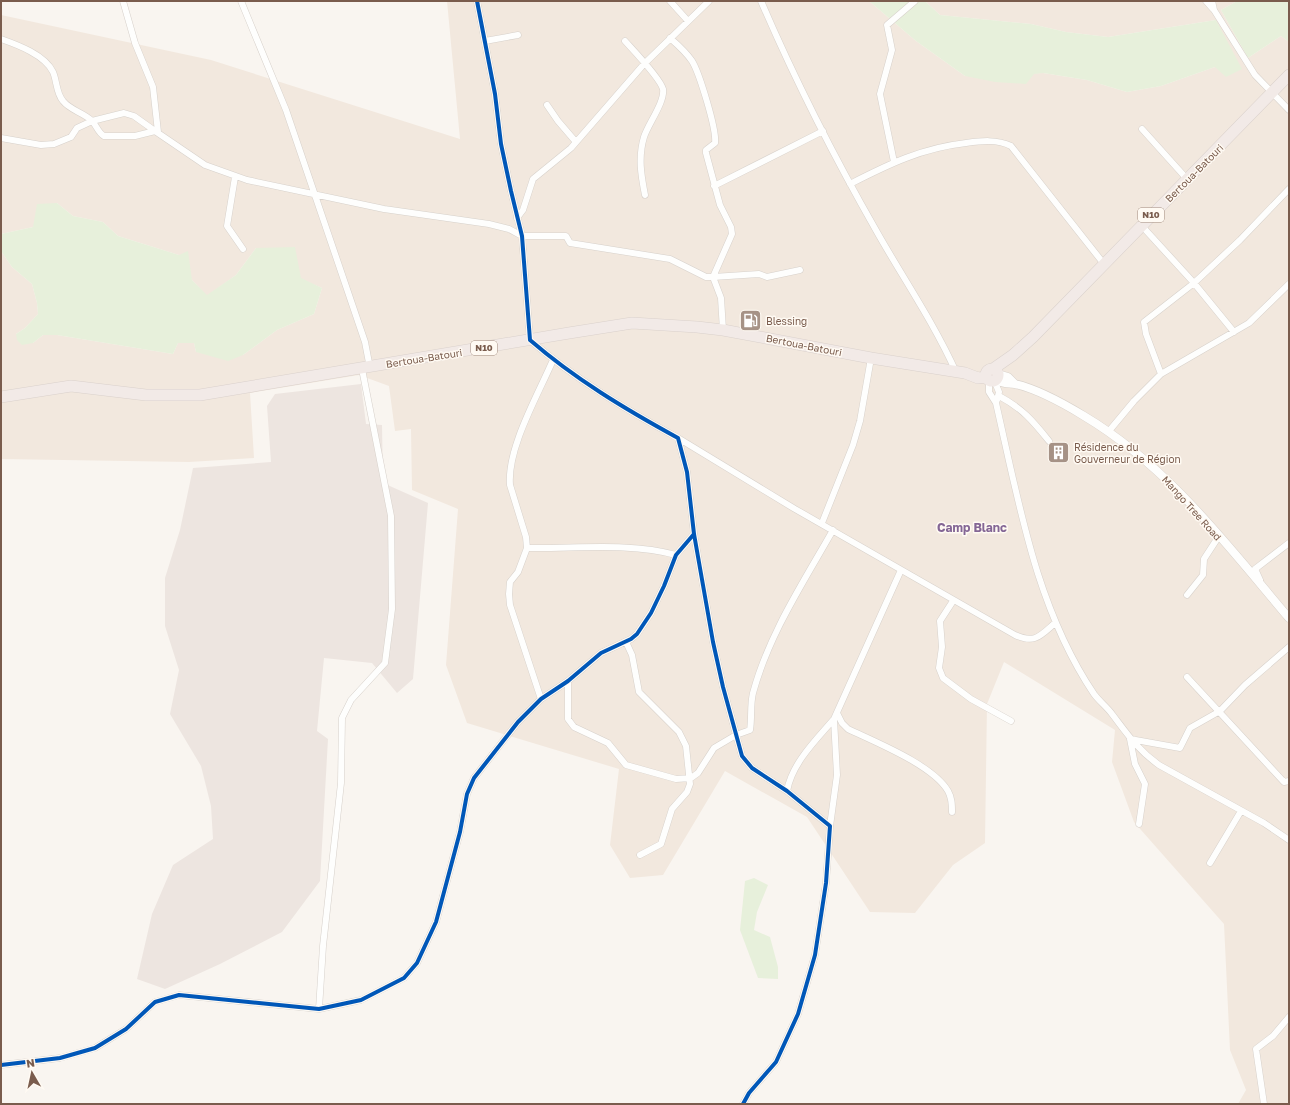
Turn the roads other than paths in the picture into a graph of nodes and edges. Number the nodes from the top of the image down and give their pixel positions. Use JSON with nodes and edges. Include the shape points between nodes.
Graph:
{"nodes":[{"id":1,"x":123,"y":1,"type":"edge"},
{"id":2,"x":241,"y":1,"type":"edge"},
{"id":3,"x":477,"y":1,"type":"edge"},
{"id":4,"x":670,"y":1,"type":"edge"},
{"id":5,"x":708,"y":1,"type":"edge"},
{"id":6,"x":762,"y":1,"type":"edge"},
{"id":7,"x":914,"y":1,"type":"edge"},
{"id":8,"x":1206,"y":1,"type":"edge"},
{"id":9,"x":1212,"y":1,"type":"edge"},
{"id":10,"x":1214,"y":10,"type":"junction"},
{"id":11,"x":688,"y":21,"type":"junction"},
{"id":12,"x":518,"y":34,"type":"dead end"},
{"id":13,"x":670,"y":38,"type":"junction"},
{"id":14,"x":1,"y":39,"type":"edge"},
{"id":15,"x":485,"y":41,"type":"junction"},
{"id":16,"x":625,"y":41,"type":"dead end"},
{"id":17,"x":644,"y":64,"type":"junction"},
{"id":18,"x":1289,"y":75,"type":"edge"},
{"id":19,"x":1271,"y":92,"type":"junction"},
{"id":20,"x":547,"y":105,"type":"dead end"},
{"id":21,"x":1289,"y":110,"type":"edge"},
{"id":22,"x":92,"y":121,"type":"junction"},
{"id":23,"x":1142,"y":129,"type":"dead end"},
{"id":24,"x":823,"y":131,"type":"junction"},
{"id":25,"x":156,"y":132,"type":"junction"},
{"id":26,"x":1,"y":138,"type":"edge"},
{"id":27,"x":576,"y":142,"type":"junction"},
{"id":28,"x":894,"y":162,"type":"junction"},
{"id":29,"x":235,"y":177,"type":"junction"},
{"id":30,"x":1187,"y":179,"type":"junction"},
{"id":31,"x":850,"y":184,"type":"junction"},
{"id":32,"x":714,"y":186,"type":"junction"},
{"id":33,"x":1289,"y":189,"type":"edge"},
{"id":34,"x":314,"y":193,"type":"junction"},
{"id":35,"x":645,"y":195,"type":"dead end"},
{"id":36,"x":517,"y":218,"type":"junction"},
{"id":37,"x":1141,"y":225,"type":"junction"},
{"id":38,"x":522,"y":236,"type":"junction"},
{"id":39,"x":243,"y":249,"type":"dead end"},
{"id":40,"x":1104,"y":264,"type":"junction"},
{"id":41,"x":800,"y":270,"type":"dead end"},
{"id":42,"x":713,"y":277,"type":"junction"},
{"id":43,"x":1194,"y":283,"type":"junction"},
{"id":44,"x":1289,"y":284,"type":"edge"},
{"id":45,"x":724,"y":330,"type":"junction"},
{"id":46,"x":1234,"y":332,"type":"junction"},
{"id":47,"x":530,"y":340,"type":"junction"},
{"id":48,"x":871,"y":358,"type":"junction"},
{"id":49,"x":553,"y":360,"type":"junction"},
{"id":50,"x":366,"y":368,"type":"junction"},
{"id":51,"x":961,"y":372,"type":"junction"},
{"id":52,"x":1160,"y":374,"type":"junction"},
{"id":53,"x":992,"y":375,"type":"junction"},
{"id":54,"x":999,"y":396,"type":"junction"},
{"id":55,"x":1,"y":398,"type":"edge"},
{"id":56,"x":996,"y":403,"type":"junction"},
{"id":57,"x":1109,"y":432,"type":"junction"},
{"id":58,"x":678,"y":438,"type":"junction"},
{"id":59,"x":1049,"y":441,"type":"dead end"},
{"id":60,"x":822,"y":523,"type":"junction"},
{"id":61,"x":833,"y":530,"type":"junction"},
{"id":62,"x":694,"y":534,"type":"junction"},
{"id":63,"x":1219,"y":536,"type":"junction"},
{"id":64,"x":1289,"y":542,"type":"edge"},
{"id":65,"x":527,"y":548,"type":"junction"},
{"id":66,"x":676,"y":555,"type":"junction"},
{"id":67,"x":901,"y":570,"type":"junction"},
{"id":68,"x":1262,"y":586,"type":"junction"},
{"id":69,"x":1187,"y":595,"type":"dead end"},
{"id":70,"x":953,"y":601,"type":"junction"},
{"id":71,"x":1289,"y":618,"type":"edge"},
{"id":72,"x":1055,"y":623,"type":"junction"},
{"id":73,"x":626,"y":642,"type":"junction"},
{"id":74,"x":1289,"y":647,"type":"edge"},
{"id":75,"x":1187,"y":677,"type":"dead end"},
{"id":76,"x":568,"y":681,"type":"junction"},
{"id":77,"x":541,"y":699,"type":"junction"},
{"id":78,"x":1220,"y":711,"type":"junction"},
{"id":79,"x":837,"y":713,"type":"junction"},
{"id":80,"x":834,"y":719,"type":"junction"},
{"id":81,"x":1011,"y":721,"type":"dead end"},
{"id":82,"x":736,"y":735,"type":"junction"},
{"id":83,"x":1130,"y":739,"type":"junction"},
{"id":84,"x":691,"y":778,"type":"junction"},
{"id":85,"x":1289,"y":781,"type":"edge"},
{"id":86,"x":787,"y":791,"type":"junction"},
{"id":87,"x":1241,"y":811,"type":"junction"},
{"id":88,"x":952,"y":812,"type":"dead end"},
{"id":89,"x":1139,"y":824,"type":"dead end"},
{"id":90,"x":830,"y":826,"type":"junction"},
{"id":91,"x":1289,"y":840,"type":"edge"},
{"id":92,"x":640,"y":855,"type":"dead end"},
{"id":93,"x":1210,"y":863,"type":"dead end"},
{"id":94,"x":319,"y":1009,"type":"junction"},
{"id":95,"x":1289,"y":1017,"type":"edge"},
{"id":96,"x":1,"y":1065,"type":"edge"},
{"id":97,"x":743,"y":1104,"type":"edge"},
{"id":98,"x":1264,"y":1104,"type":"edge"}],
"edges":[{"from":1,"to":25,"type":"street","via":[[135,43],[153,87]]},
{"from":2,"to":34,"type":"street","via":[[286,110]]},
{"from":3,"to":15,"type":"street"},
{"from":4,"to":11,"type":"street"},
{"from":5,"to":11,"type":"street"},
{"from":6,"to":24,"type":"street","via":[[793,72]]},
{"from":7,"to":28,"type":"street","via":[[888,25],[892,50],[880,94]]},
{"from":8,"to":10,"type":"street"},
{"from":9,"to":10,"type":"street"},
{"from":10,"to":19,"type":"street","via":[[1255,75]]},
{"from":11,"to":13,"type":"street"},
{"from":12,"to":15,"type":"street"},
{"from":13,"to":17,"type":"street"},
{"from":13,"to":32,"type":"street","via":[[692,61],[698,72],[716,140],[705,152]]},
{"from":14,"to":22,"type":"street","via":[[48,64],[61,99],[68,107]]},
{"from":15,"to":36,"type":"street","via":[[501,144]]},
{"from":16,"to":17,"type":"street"},
{"from":17,"to":27,"type":"street"},
{"from":17,"to":35,"type":"street","via":[[661,84],[663,93],[647,128],[641,149],[641,174]]},
{"from":18,"to":19,"type":"highway","name":"Bertoua-Batouri","number":"N10"},
{"from":19,"to":21,"type":"street"},
{"from":19,"to":30,"type":"highway","name":"Bertoua-Batouri","number":"N10"},
{"from":20,"to":27,"type":"street"},
{"from":22,"to":25,"type":"street","via":[[128,114],[142,120]]},
{"from":22,"to":25,"type":"street","via":[[104,136],[135,136]]},
{"from":22,"to":26,"type":"street","via":[[77,128],[71,137],[54,144],[41,145]]},
{"from":23,"to":30,"type":"street"},
{"from":24,"to":31,"type":"street"},
{"from":24,"to":32,"type":"street"},
{"from":25,"to":29,"type":"street","via":[[205,165]]},
{"from":27,"to":36,"type":"street","via":[[533,179],[523,210]]},
{"from":28,"to":31,"type":"street"},
{"from":28,"to":40,"type":"street","via":[[929,149],[952,145],[982,141],[1011,146]]},
{"from":29,"to":34,"type":"street"},
{"from":29,"to":39,"type":"street","via":[[228,226]]},
{"from":30,"to":37,"type":"highway","name":"Bertoua-Batouri","number":"N10"},
{"from":31,"to":51,"type":"street","via":[[895,265]]},
{"from":32,"to":42,"type":"street","via":[[732,234]]},
{"from":33,"to":43,"type":"street"},
{"from":34,"to":38,"type":"street","via":[[384,209],[488,224],[509,229]]},
{"from":34,"to":50,"type":"street","via":[[365,342]]},
{"from":36,"to":38,"type":"street"},
{"from":37,"to":40,"type":"highway","name":"Bertoua-Batouri","number":"N10"},
{"from":37,"to":43,"type":"street"},
{"from":38,"to":42,"type":"street","via":[[566,236],[570,243],[670,259],[706,278]]},
{"from":38,"to":47,"type":"street"},
{"from":40,"to":53,"type":"highway","name":"Bertoua-Batouri","number":"N10","via":[[1013,355],[1005,368]]},
{"from":41,"to":42,"type":"street","via":[[767,277],[759,274]]},
{"from":42,"to":45,"type":"street","via":[[721,298]]},
{"from":43,"to":46,"type":"street"},
{"from":43,"to":52,"type":"street","via":[[1144,322]]},
{"from":44,"to":46,"type":"street","via":[[1257,317]]},
{"from":45,"to":47,"type":"highway","name":"Bertoua-Batouri","number":"N10","via":[[632,323]]},
{"from":45,"to":48,"type":"highway","name":"Bertoua-Batouri","number":"N10"},
{"from":46,"to":52,"type":"street"},
{"from":47,"to":49,"type":"street"},
{"from":47,"to":50,"type":"highway","name":"Bertoua-Batouri","number":"N10"},
{"from":48,"to":51,"type":"highway","name":"Bertoua-Batouri","number":"N10"},
{"from":48,"to":60,"type":"street","via":[[860,422]]},
{"from":49,"to":58,"type":"street","via":[[620,406]]},
{"from":49,"to":65,"type":"street","via":[[520,434],[509,476]]},
{"from":50,"to":55,"type":"highway","name":"Bertoua-Batouri","number":"N10","via":[[200,395],[146,395],[71,386]]},
{"from":50,"to":94,"type":"street","via":[[391,516],[392,609],[385,663],[352,700],[342,718],[341,783],[323,946]]},
{"from":51,"to":53,"type":"highway","name":"Bertoua-Batouri","number":"N10","via":[[978,378]]},
{"from":52,"to":57,"type":"street"},
{"from":53,"to":54,"type":"street","via":[[999,389]]},
{"from":53,"to":56,"type":"street","via":[[989,392]]},
{"from":53,"to":57,"type":"main road","name":"Mango Tree Road","via":[[1002,383],[1015,384],[1066,405]]},
{"from":54,"to":56,"type":"street"},
{"from":54,"to":59,"type":"street","via":[[1031,418]]},
{"from":56,"to":72,"type":"street","via":[[1033,557]]},
{"from":57,"to":63,"type":"main road","name":"Mango Tree Road","via":[[1158,469]]},
{"from":58,"to":60,"type":"street"},
{"from":58,"to":62,"type":"street","via":[[687,472]]},
{"from":60,"to":61,"type":"street"},
{"from":61,"to":67,"type":"street"},
{"from":61,"to":82,"type":"street","via":[[769,646],[752,695],[750,730]]},
{"from":62,"to":66,"type":"street"},
{"from":62,"to":82,"type":"street","via":[[713,642]]},
{"from":63,"to":68,"type":"main road","name":"Mango Tree Road"},
{"from":63,"to":69,"type":"street","via":[[1204,559],[1203,575]]},
{"from":64,"to":68,"type":"street","via":[[1255,569]]},
{"from":65,"to":66,"type":"street","via":[[621,548],[657,550]]},
{"from":65,"to":77,"type":"street","via":[[518,572],[510,582],[509,594],[512,615]]},
{"from":66,"to":73,"type":"street","via":[[651,613],[637,634]]},
{"from":67,"to":70,"type":"street"},
{"from":67,"to":79,"type":"street"},
{"from":68,"to":71,"type":"main road","name":"Mango Tree Road"},
{"from":70,"to":72,"type":"street","via":[[1014,635],[1028,640],[1042,634]]},
{"from":70,"to":81,"type":"street","via":[[940,620],[940,674],[971,699]]},
{"from":72,"to":83,"type":"street","via":[[1095,695]]},
{"from":73,"to":76,"type":"street","via":[[601,653]]},
{"from":73,"to":84,"type":"street","via":[[632,655],[640,692],[685,741]]},
{"from":74,"to":78,"type":"street","via":[[1245,684]]},
{"from":75,"to":78,"type":"street"},
{"from":76,"to":77,"type":"street"},
{"from":76,"to":84,"type":"street","via":[[568,719],[574,727],[608,744],[626,766],[676,779]]},
{"from":77,"to":94,"type":"street","via":[[514,727],[474,778],[467,794],[442,903],[417,963],[404,978],[361,1000]]},
{"from":78,"to":83,"type":"street","via":[[1190,728],[1180,748]]},
{"from":78,"to":85,"type":"street","via":[[1284,782]]},
{"from":79,"to":80,"type":"street"},
{"from":79,"to":88,"type":"street","via":[[848,729],[921,766],[935,776],[948,792],[952,801]]},
{"from":80,"to":86,"type":"street","via":[[798,765],[789,781]]},
{"from":80,"to":90,"type":"street","via":[[837,775]]},
{"from":82,"to":84,"type":"street","via":[[714,748],[698,773]]},
{"from":82,"to":86,"type":"street","via":[[742,756],[749,764]]},
{"from":83,"to":87,"type":"street","via":[[1159,765]]},
{"from":83,"to":89,"type":"street","via":[[1135,764],[1145,784]]},
{"from":84,"to":92,"type":"street","via":[[687,792],[672,809],[661,844]]},
{"from":86,"to":90,"type":"street"},
{"from":87,"to":91,"type":"street"},
{"from":87,"to":93,"type":"street"},
{"from":90,"to":97,"type":"street","via":[[826,883],[815,955],[798,1014],[776,1062]]},
{"from":94,"to":96,"type":"street","via":[[179,995],[155,1002],[126,1029],[95,1048],[60,1058]]},
{"from":95,"to":98,"type":"street","via":[[1273,1036],[1256,1049]]}]}
